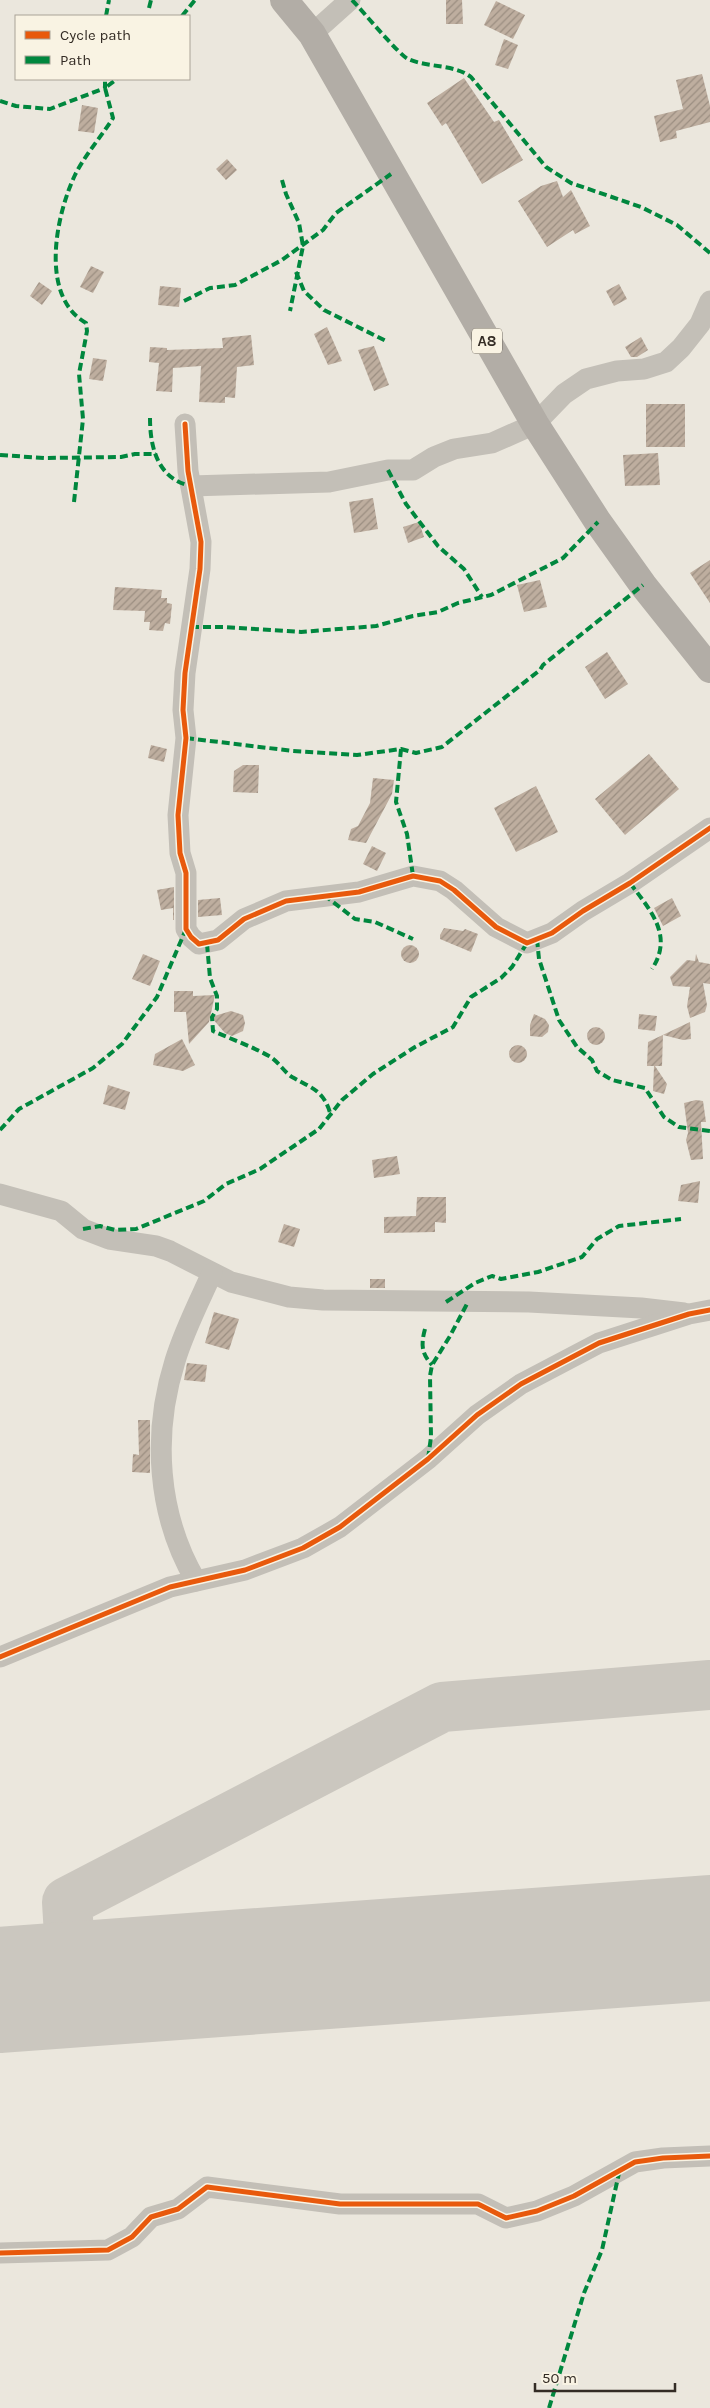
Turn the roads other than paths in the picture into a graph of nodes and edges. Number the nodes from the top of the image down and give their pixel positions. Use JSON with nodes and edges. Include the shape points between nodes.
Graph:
{"nodes":[{"id":1,"x":284,"y":0,"type":"edge"},
{"id":2,"x":350,"y":0,"type":"edge"},
{"id":3,"x":312,"y":34,"type":"junction"},
{"id":4,"x":710,"y":302,"type":"edge"},
{"id":5,"x":185,"y":424,"type":"dead end"},
{"id":6,"x":535,"y":424,"type":"junction"},
{"id":7,"x":192,"y":486,"type":"junction"},
{"id":8,"x":706,"y":657,"type":"edge"},
{"id":9,"x":710,"y":828,"type":"edge"},
{"id":10,"x":0,"y":1194,"type":"edge"},
{"id":11,"x":212,"y":1273,"type":"junction"},
{"id":12,"x":700,"y":1312,"type":"edge"},
{"id":13,"x":196,"y":1581,"type":"junction"},
{"id":14,"x":0,"y":1657,"type":"edge"},
{"id":15,"x":710,"y":2156,"type":"edge"},
{"id":16,"x":0,"y":2252,"type":"edge"}],
"edges":[{"from":1,"to":3,"type":"main road","number":"A8"},
{"from":2,"to":3,"type":"street"},
{"from":3,"to":6,"type":"main road","number":"A8"},
{"from":4,"to":6,"type":"street","via":[[700,324],[666,362],[586,379],[564,394]]},
{"from":5,"to":7,"type":"street"},
{"from":6,"to":7,"type":"street","via":[[492,443],[454,449],[413,470],[388,470],[329,482]]},
{"from":6,"to":8,"type":"main road","number":"A8","via":[[643,585]]},
{"from":7,"to":9,"type":"street","via":[[201,542],[200,569],[184,680],[186,738],[178,826],[180,853],[186,873],[186,929],[199,944],[218,940],[244,919],[286,901],[359,892],[412,876],[440,881],[496,927],[527,943],[552,933]]},
{"from":10,"to":11,"type":"street","via":[[61,1211],[83,1229],[109,1239],[170,1251]]},
{"from":11,"to":12,"type":"street","via":[[231,1282],[290,1297],[323,1300],[511,1301]]},
{"from":11,"to":13,"type":"street","via":[[175,1359],[166,1393],[160,1442],[163,1492],[176,1540]]},
{"from":12,"to":13,"type":"street","via":[[599,1343],[521,1384],[477,1415],[428,1459],[340,1527],[303,1548],[245,1570]]},
{"from":13,"to":14,"type":"street","via":[[170,1587]]},
{"from":15,"to":16,"type":"street","via":[[635,2162],[574,2196],[537,2211],[506,2218],[478,2204],[340,2204],[207,2188],[178,2208],[152,2217],[132,2237],[108,2250]]}]}
